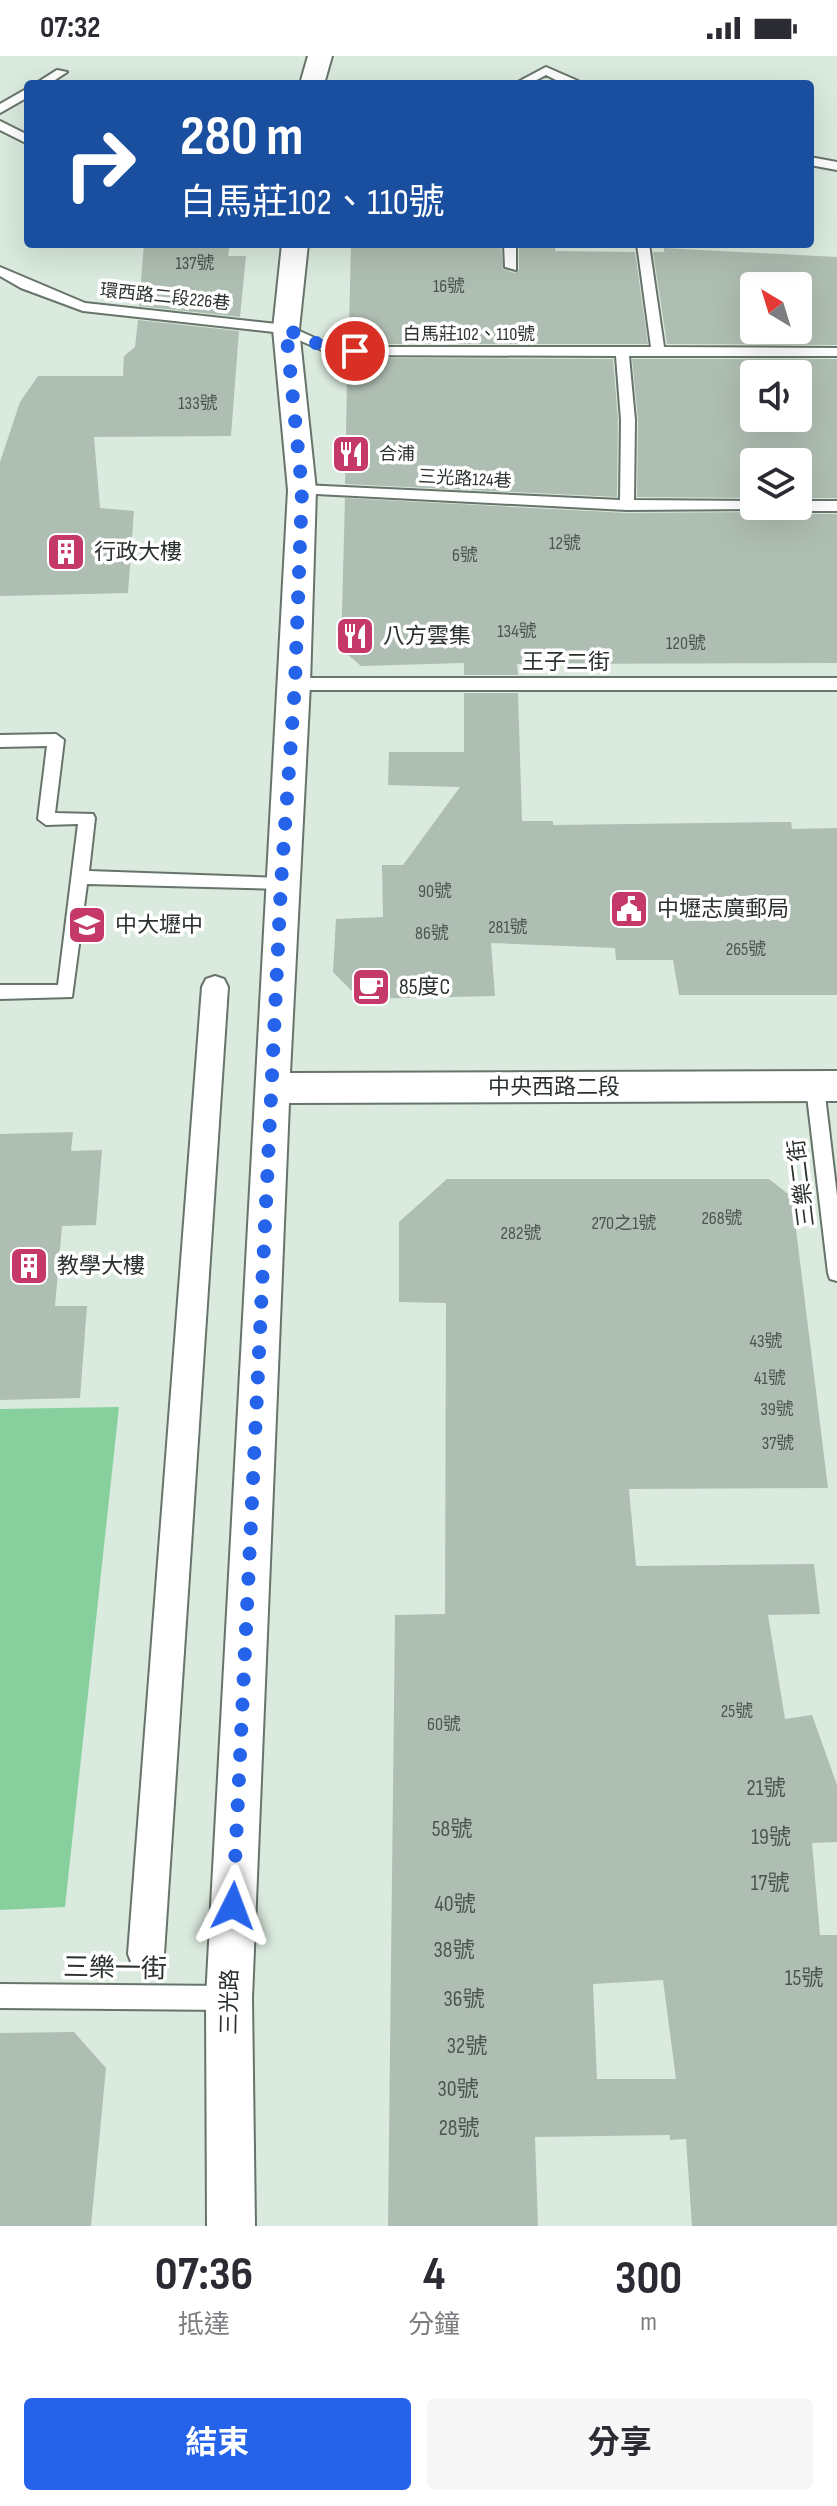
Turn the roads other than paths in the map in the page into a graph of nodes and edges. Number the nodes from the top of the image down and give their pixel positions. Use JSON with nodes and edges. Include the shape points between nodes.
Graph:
{"nodes":[{"id":1,"x":320,"y":56,"type":"edge"},
{"id":2,"x":61,"y":72,"type":"dead end"},
{"id":3,"x":48,"y":80,"type":"edge"},
{"id":4,"x":313,"y":80,"type":"edge"},
{"id":5,"x":528,"y":80,"type":"edge"},
{"id":6,"x":565,"y":80,"type":"edge"},
{"id":7,"x":24,"y":94,"type":"edge"},
{"id":8,"x":0,"y":109,"type":"edge"},
{"id":9,"x":0,"y":125,"type":"edge"},
{"id":10,"x":24,"y":138,"type":"edge"},
{"id":11,"x":814,"y":162,"type":"edge"},
{"id":12,"x":837,"y":166,"type":"edge"},
{"id":13,"x":295,"y":248,"type":"edge"},
{"id":14,"x":510,"y":248,"type":"edge"},
{"id":15,"x":644,"y":248,"type":"edge"},
{"id":16,"x":511,"y":267,"type":"dead end"},
{"id":17,"x":0,"y":271,"type":"edge"},
{"id":18,"x":286,"y":329,"type":"junction"},
{"id":19,"x":622,"y":352,"type":"junction"},
{"id":20,"x":658,"y":352,"type":"junction"},
{"id":21,"x":837,"y":352,"type":"edge"},
{"id":22,"x":302,"y":490,"type":"junction"},
{"id":23,"x":627,"y":505,"type":"junction"},
{"id":24,"x":740,"y":506,"type":"edge"},
{"id":25,"x":812,"y":506,"type":"edge"},
{"id":26,"x":837,"y":506,"type":"edge"},
{"id":27,"x":295,"y":684,"type":"junction"},
{"id":28,"x":837,"y":684,"type":"edge"},
{"id":29,"x":0,"y":741,"type":"edge"},
{"id":30,"x":80,"y":877,"type":"junction"},
{"id":31,"x":281,"y":884,"type":"junction"},
{"id":32,"x":215,"y":987,"type":"dead end"},
{"id":33,"x":0,"y":992,"type":"edge"},
{"id":34,"x":826,"y":1086,"type":"edge"},
{"id":35,"x":272,"y":1088,"type":"junction"},
{"id":36,"x":837,"y":1273,"type":"edge"},
{"id":37,"x":146,"y":1954,"type":"dead end"},
{"id":38,"x":0,"y":1996,"type":"edge"},
{"id":39,"x":229,"y":1998,"type":"junction"},
{"id":40,"x":231,"y":2226,"type":"edge"}],
"edges":[{"from":1,"to":4,"type":"street"},
{"from":2,"to":3,"type":"lane"},
{"from":5,"to":6,"type":"lane","via":[[546,71]]},
{"from":7,"to":8,"type":"lane"},
{"from":9,"to":10,"type":"lane"},
{"from":11,"to":12,"type":"lane"},
{"from":13,"to":18,"type":"street","name":"三光路"},
{"from":14,"to":16,"type":"lane"},
{"from":15,"to":20,"type":"lane"},
{"from":17,"to":18,"type":"lane","name":"環西路二段226巷","via":[[83,307]]},
{"from":18,"to":19,"type":"lane","name":"白馬莊102、110號","via":[[333,351]]},
{"from":18,"to":22,"type":"street","name":"三光路"},
{"from":19,"to":20,"type":"lane","name":"白馬莊102、110號"},
{"from":19,"to":23,"type":"lane"},
{"from":20,"to":21,"type":"lane","name":"白馬莊102、110號"},
{"from":22,"to":23,"type":"lane","name":"三光路124巷"},
{"from":22,"to":27,"type":"street","name":"三光路"},
{"from":23,"to":24,"type":"lane","name":"三光路124巷"},
{"from":25,"to":26,"type":"lane"},
{"from":27,"to":28,"type":"lane","name":"王子二街"},
{"from":27,"to":31,"type":"street","name":"三光路"},
{"from":29,"to":30,"type":"lane","via":[[56,740],[46,819],[87,818]]},
{"from":30,"to":31,"type":"lane"},
{"from":30,"to":33,"type":"lane","via":[[66,992]]},
{"from":31,"to":35,"type":"street","name":"三光路"},
{"from":32,"to":37,"type":"street"},
{"from":34,"to":35,"type":"street","name":"中央西路二段"},
{"from":34,"to":36,"type":"lane","name":"三樂二街"},
{"from":35,"to":39,"type":"street","name":"三光路"},
{"from":38,"to":39,"type":"lane","name":"三樂一街"},
{"from":39,"to":40,"type":"street","name":"三光路"}]}
